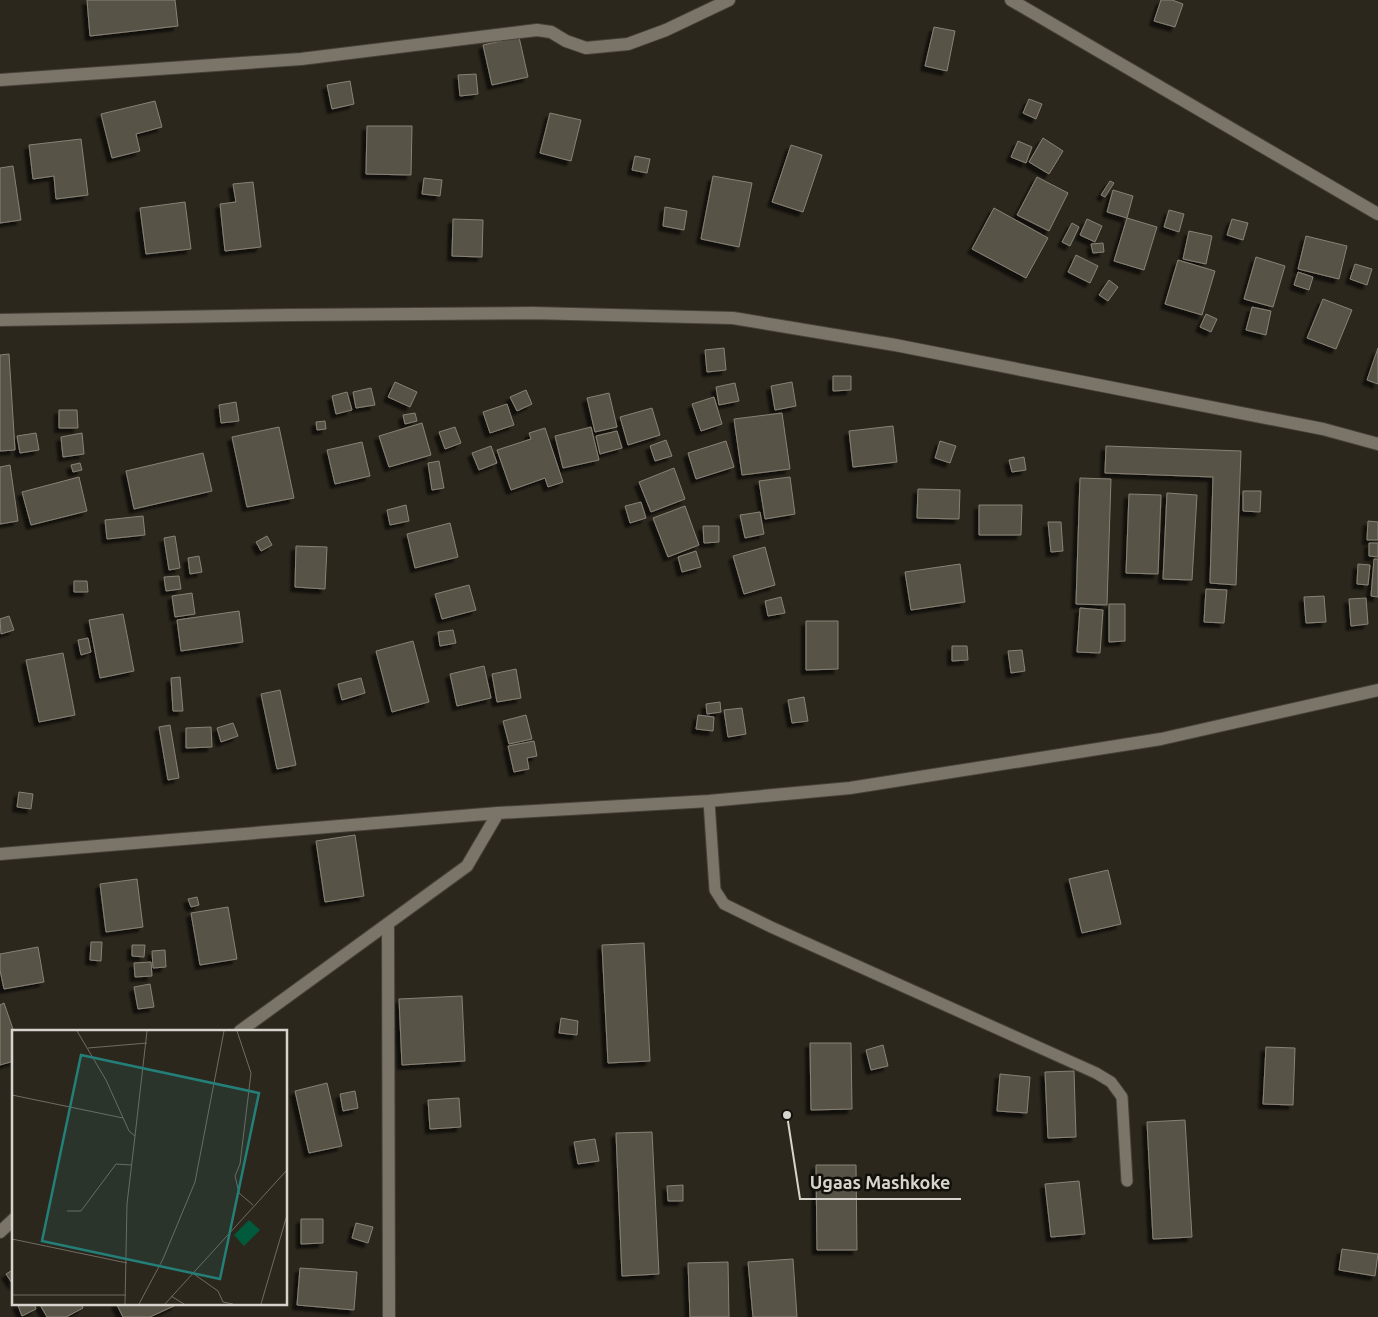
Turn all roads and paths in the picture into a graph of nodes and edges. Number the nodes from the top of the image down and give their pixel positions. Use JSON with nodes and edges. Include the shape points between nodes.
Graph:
{"nodes":[{"id":1,"x":729,"y":0,"type":"edge"},
{"id":2,"x":1011,"y":0,"type":"edge"},
{"id":3,"x":0,"y":80,"type":"edge"},
{"id":4,"x":1376,"y":208,"type":"edge"},
{"id":5,"x":0,"y":320,"type":"edge"},
{"id":6,"x":1378,"y":444,"type":"edge"},
{"id":7,"x":1378,"y":690,"type":"edge"},
{"id":8,"x":709,"y":801,"type":"junction"},
{"id":9,"x":498,"y":813,"type":"junction"},
{"id":10,"x":0,"y":854,"type":"edge"},
{"id":11,"x":388,"y":924,"type":"junction"},
{"id":12,"x":241,"y":1030,"type":"edge"},
{"id":13,"x":1127,"y":1181,"type":"dead end"},
{"id":14,"x":12,"y":1221,"type":"edge"},
{"id":15,"x":0,"y":1232,"type":"edge"},
{"id":16,"x":389,"y":1317,"type":"edge"}],
"edges":[{"from":1,"to":3,"type":"street","via":[[628,44],[586,48],[551,32],[537,30],[301,59]]},
{"from":2,"to":4,"type":"street"},
{"from":5,"to":6,"type":"street","via":[[522,314],[733,318],[896,345],[1323,428]]},
{"from":7,"to":8,"type":"street","via":[[1152,741],[850,788]]},
{"from":8,"to":9,"type":"street"},
{"from":8,"to":13,"type":"lane","via":[[715,890],[724,904],[1111,1082],[1122,1097]]},
{"from":9,"to":10,"type":"street"},
{"from":9,"to":11,"type":"street","via":[[467,866]]},
{"from":11,"to":12,"type":"street"},
{"from":11,"to":16,"type":"street"},
{"from":14,"to":15,"type":"street"}]}
